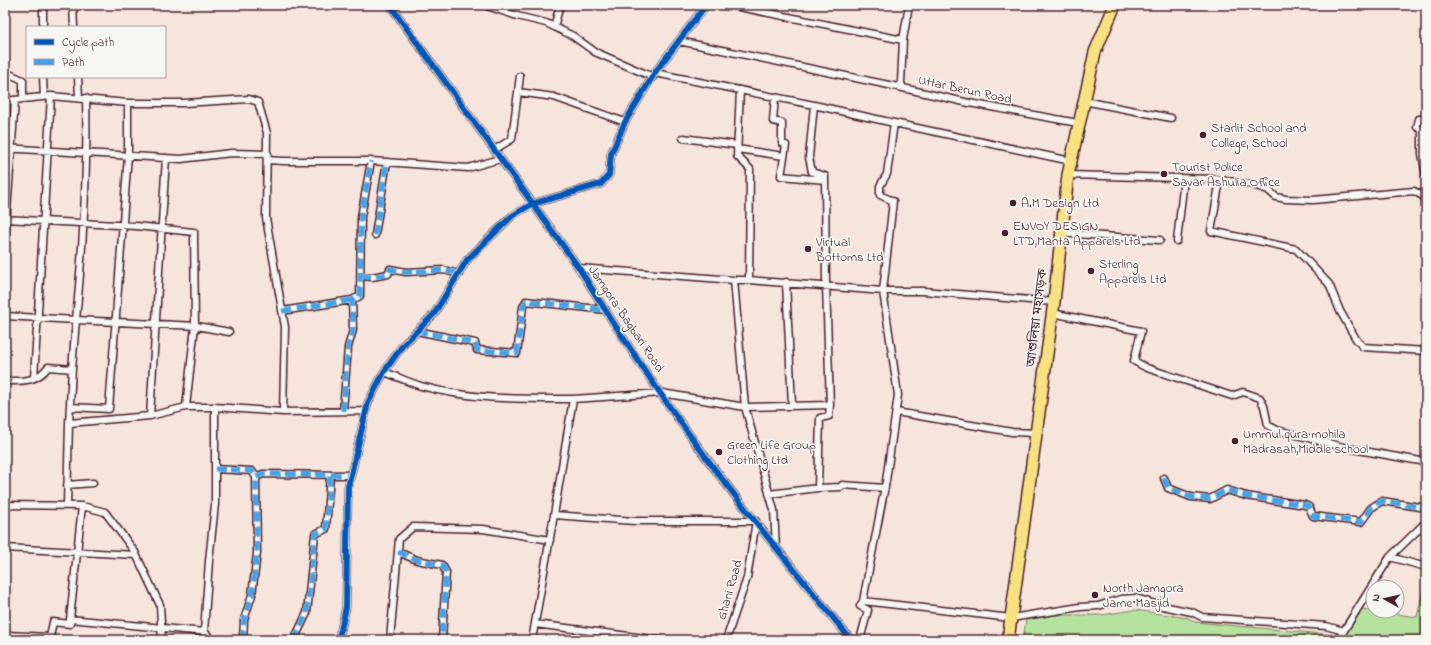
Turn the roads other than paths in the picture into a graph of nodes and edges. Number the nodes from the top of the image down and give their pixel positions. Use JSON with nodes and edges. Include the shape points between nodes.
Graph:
{"nodes":[{"id":1,"x":43,"y":5,"type":"edge"},
{"id":2,"x":73,"y":5,"type":"edge"},
{"id":3,"x":390,"y":5,"type":"edge"},
{"id":4,"x":484,"y":5,"type":"edge"},
{"id":5,"x":560,"y":5,"type":"edge"},
{"id":6,"x":706,"y":5,"type":"edge"},
{"id":7,"x":729,"y":5,"type":"edge"},
{"id":8,"x":909,"y":5,"type":"edge"},
{"id":9,"x":1115,"y":5,"type":"edge"},
{"id":10,"x":495,"y":7,"type":"edge"},
{"id":11,"x":43,"y":26,"type":"edge"},
{"id":12,"x":74,"y":26,"type":"edge"},
{"id":13,"x":554,"y":27,"type":"junction"},
{"id":14,"x":903,"y":40,"type":"junction"},
{"id":15,"x":679,"y":41,"type":"junction"},
{"id":16,"x":5,"y":72,"type":"edge"},
{"id":17,"x":654,"y":75,"type":"junction"},
{"id":18,"x":520,"y":76,"type":"dead end"},
{"id":19,"x":43,"y":78,"type":"edge"},
{"id":20,"x":78,"y":78,"type":"edge"},
{"id":21,"x":903,"y":88,"type":"junction"},
{"id":22,"x":740,"y":90,"type":"junction"},
{"id":23,"x":518,"y":92,"type":"junction"},
{"id":24,"x":51,"y":96,"type":"junction"},
{"id":25,"x":44,"y":97,"type":"junction"},
{"id":26,"x":776,"y":97,"type":"junction"},
{"id":27,"x":83,"y":98,"type":"junction"},
{"id":28,"x":23,"y":99,"type":"junction"},
{"id":29,"x":15,"y":100,"type":"junction"},
{"id":30,"x":1084,"y":100,"type":"junction"},
{"id":31,"x":5,"y":101,"type":"edge"},
{"id":32,"x":128,"y":103,"type":"junction"},
{"id":33,"x":814,"y":105,"type":"junction"},
{"id":34,"x":1426,"y":113,"type":"edge"},
{"id":35,"x":1171,"y":118,"type":"dead end"},
{"id":36,"x":625,"y":122,"type":"junction"},
{"id":37,"x":894,"y":123,"type":"junction"},
{"id":38,"x":1078,"y":123,"type":"junction"},
{"id":39,"x":683,"y":138,"type":"dead end"},
{"id":40,"x":737,"y":147,"type":"junction"},
{"id":41,"x":8,"y":148,"type":"edge"},
{"id":42,"x":49,"y":150,"type":"junction"},
{"id":43,"x":494,"y":150,"type":"junction"},
{"id":44,"x":88,"y":152,"type":"junction"},
{"id":45,"x":128,"y":155,"type":"junction"},
{"id":46,"x":784,"y":156,"type":"junction"},
{"id":47,"x":267,"y":157,"type":"junction"},
{"id":48,"x":166,"y":158,"type":"junction"},
{"id":49,"x":500,"y":159,"type":"junction"},
{"id":50,"x":371,"y":161,"type":"junction"},
{"id":51,"x":1071,"y":161,"type":"junction"},
{"id":52,"x":387,"y":162,"type":"junction"},
{"id":53,"x":1068,"y":175,"type":"junction"},
{"id":54,"x":1426,"y":176,"type":"edge"},
{"id":55,"x":1184,"y":179,"type":"junction"},
{"id":56,"x":825,"y":180,"type":"junction"},
{"id":57,"x":1220,"y":180,"type":"junction"},
{"id":58,"x":1426,"y":198,"type":"edge"},
{"id":59,"x":532,"y":204,"type":"junction"},
{"id":60,"x":6,"y":219,"type":"edge"},
{"id":61,"x":44,"y":221,"type":"junction"},
{"id":62,"x":85,"y":223,"type":"junction"},
{"id":63,"x":122,"y":225,"type":"junction"},
{"id":64,"x":161,"y":228,"type":"junction"},
{"id":65,"x":1061,"y":233,"type":"junction"},
{"id":66,"x":375,"y":235,"type":"dead end"},
{"id":67,"x":5,"y":240,"type":"edge"},
{"id":68,"x":1160,"y":240,"type":"dead end"},
{"id":69,"x":1177,"y":241,"type":"dead end"},
{"id":70,"x":579,"y":268,"type":"junction"},
{"id":71,"x":459,"y":274,"type":"junction"},
{"id":72,"x":361,"y":276,"type":"junction"},
{"id":73,"x":734,"y":280,"type":"junction"},
{"id":74,"x":750,"y":280,"type":"junction"},
{"id":75,"x":786,"y":282,"type":"junction"},
{"id":76,"x":826,"y":285,"type":"junction"},
{"id":77,"x":883,"y":290,"type":"junction"},
{"id":78,"x":352,"y":300,"type":"junction"},
{"id":79,"x":1053,"y":308,"type":"junction"},
{"id":80,"x":606,"y":310,"type":"junction"},
{"id":81,"x":282,"y":311,"type":"junction"},
{"id":82,"x":5,"y":316,"type":"edge"},
{"id":83,"x":38,"y":318,"type":"junction"},
{"id":84,"x":76,"y":320,"type":"junction"},
{"id":85,"x":116,"y":322,"type":"junction"},
{"id":86,"x":156,"y":323,"type":"junction"},
{"id":87,"x":195,"y":326,"type":"junction"},
{"id":88,"x":417,"y":330,"type":"junction"},
{"id":89,"x":230,"y":332,"type":"dead end"},
{"id":90,"x":1426,"y":351,"type":"edge"},
{"id":91,"x":72,"y":368,"type":"junction"},
{"id":92,"x":384,"y":372,"type":"junction"},
{"id":93,"x":34,"y":378,"type":"junction"},
{"id":94,"x":5,"y":381,"type":"edge"},
{"id":95,"x":662,"y":394,"type":"junction"},
{"id":96,"x":573,"y":399,"type":"junction"},
{"id":97,"x":830,"y":405,"type":"junction"},
{"id":98,"x":792,"y":406,"type":"junction"},
{"id":99,"x":70,"y":407,"type":"junction"},
{"id":100,"x":186,"y":407,"type":"junction"},
{"id":101,"x":215,"y":407,"type":"junction"},
{"id":102,"x":745,"y":407,"type":"junction"},
{"id":103,"x":366,"y":411,"type":"junction"},
{"id":104,"x":283,"y":412,"type":"junction"},
{"id":105,"x":343,"y":412,"type":"junction"},
{"id":106,"x":896,"y":412,"type":"junction"},
{"id":107,"x":150,"y":416,"type":"junction"},
{"id":108,"x":107,"y":420,"type":"dead end"},
{"id":109,"x":69,"y":423,"type":"junction"},
{"id":110,"x":1036,"y":433,"type":"junction"},
{"id":111,"x":1426,"y":462,"type":"edge"},
{"id":112,"x":215,"y":469,"type":"junction"},
{"id":113,"x":330,"y":475,"type":"junction"},
{"id":114,"x":351,"y":475,"type":"junction"},
{"id":115,"x":256,"y":477,"type":"junction"},
{"id":116,"x":1164,"y":478,"type":"dead end"},
{"id":117,"x":93,"y":483,"type":"dead end"},
{"id":118,"x":67,"y":485,"type":"junction"},
{"id":119,"x":818,"y":488,"type":"junction"},
{"id":120,"x":885,"y":488,"type":"junction"},
{"id":121,"x":769,"y":494,"type":"junction"},
{"id":122,"x":5,"y":505,"type":"edge"},
{"id":123,"x":67,"y":506,"type":"junction"},
{"id":124,"x":82,"y":506,"type":"junction"},
{"id":125,"x":1426,"y":508,"type":"edge"},
{"id":126,"x":554,"y":515,"type":"junction"},
{"id":127,"x":756,"y":521,"type":"junction"},
{"id":128,"x":1426,"y":522,"type":"edge"},
{"id":129,"x":550,"y":540,"type":"junction"},
{"id":130,"x":5,"y":548,"type":"edge"},
{"id":131,"x":776,"y":548,"type":"junction"},
{"id":132,"x":78,"y":552,"type":"junction"},
{"id":133,"x":398,"y":552,"type":"junction"},
{"id":134,"x":136,"y":555,"type":"junction"},
{"id":135,"x":1390,"y":557,"type":"junction"},
{"id":136,"x":1426,"y":567,"type":"edge"},
{"id":137,"x":863,"y":601,"type":"junction"},
{"id":138,"x":1011,"y":618,"type":"junction"},
{"id":139,"x":70,"y":619,"type":"junction"},
{"id":140,"x":535,"y":624,"type":"junction"},
{"id":141,"x":161,"y":628,"type":"junction"},
{"id":142,"x":1344,"y":631,"type":"junction"},
{"id":143,"x":204,"y":632,"type":"junction"},
{"id":144,"x":5,"y":635,"type":"edge"},
{"id":145,"x":162,"y":640,"type":"edge"},
{"id":146,"x":212,"y":640,"type":"edge"},
{"id":147,"x":221,"y":640,"type":"edge"},
{"id":148,"x":243,"y":640,"type":"edge"},
{"id":149,"x":294,"y":640,"type":"edge"},
{"id":150,"x":336,"y":640,"type":"edge"},
{"id":151,"x":390,"y":640,"type":"edge"},
{"id":152,"x":442,"y":640,"type":"edge"},
{"id":153,"x":532,"y":640,"type":"edge"},
{"id":154,"x":660,"y":640,"type":"edge"},
{"id":155,"x":726,"y":640,"type":"edge"},
{"id":156,"x":851,"y":640,"type":"edge"},
{"id":157,"x":860,"y":640,"type":"edge"},
{"id":158,"x":1008,"y":640,"type":"edge"},
{"id":159,"x":1338,"y":640,"type":"edge"}],
"edges":[{"from":1,"to":11,"type":"street"},
{"from":2,"to":12,"type":"street"},
{"from":3,"to":43,"type":"street","name":"Jamgora-Bagbari Road"},
{"from":4,"to":10,"type":"street"},
{"from":5,"to":13,"type":"street"},
{"from":6,"to":15,"type":"street"},
{"from":7,"to":14,"type":"street"},
{"from":8,"to":14,"type":"street","name":"Uttar Berun Road"},
{"from":9,"to":30,"type":"highway","name":"আশুলিয়া মহাসড়ক","via":[[1095,52]]},
{"from":10,"to":13,"type":"street"},
{"from":13,"to":17,"type":"street","via":[[573,36],[595,52]]},
{"from":14,"to":21,"type":"street","name":"Uttar Berun Road"},
{"from":15,"to":17,"type":"street"},
{"from":15,"to":21,"type":"street"},
{"from":16,"to":28,"type":"street","via":[[23,80]]},
{"from":17,"to":22,"type":"street"},
{"from":17,"to":36,"type":"street"},
{"from":18,"to":23,"type":"street"},
{"from":19,"to":25,"type":"street"},
{"from":20,"to":27,"type":"street"},
{"from":21,"to":38,"type":"street","name":"Uttar Berun Road","via":[[969,104]]},
{"from":22,"to":26,"type":"street"},
{"from":22,"to":40,"type":"street"},
{"from":23,"to":36,"type":"street","via":[[554,97]]},
{"from":23,"to":43,"type":"street","via":[[512,139]]},
{"from":24,"to":25,"type":"street"},
{"from":24,"to":27,"type":"street"},
{"from":24,"to":42,"type":"street"},
{"from":25,"to":28,"type":"street"},
{"from":26,"to":33,"type":"street"},
{"from":26,"to":46,"type":"street","via":[[773,121],[782,123],[782,143],[786,145]]},
{"from":27,"to":32,"type":"street"},
{"from":27,"to":44,"type":"street"},
{"from":28,"to":29,"type":"street"},
{"from":29,"to":31,"type":"street"},
{"from":29,"to":41,"type":"street"},
{"from":30,"to":35,"type":"street"},
{"from":30,"to":38,"type":"highway","name":"আশুলিয়া মহাসড়ক"},
{"from":32,"to":45,"type":"street"},
{"from":32,"to":47,"type":"street","via":[[256,100],[260,105],[267,133]]},
{"from":33,"to":37,"type":"street"},
{"from":33,"to":56,"type":"street","via":[[809,158],[812,172],[825,176]]},
{"from":34,"to":54,"type":"street","via":[[1425,119],[1419,119],[1416,127],[1422,130],[1422,154]]},
{"from":36,"to":59,"type":"street","via":[[611,154],[609,175],[601,184]]},
{"from":37,"to":51,"type":"street"},
{"from":37,"to":77,"type":"street","via":[[887,174],[880,186],[880,195],[892,201]]},
{"from":38,"to":51,"type":"highway","name":"আশুলিয়া মহাসড়ক"},
{"from":39,"to":40,"type":"street"},
{"from":40,"to":46,"type":"street"},
{"from":40,"to":74,"type":"street","via":[[737,156],[750,169]]},
{"from":41,"to":42,"type":"street"},
{"from":41,"to":60,"type":"street"},
{"from":42,"to":44,"type":"street"},
{"from":42,"to":61,"type":"street"},
{"from":43,"to":49,"type":"street","name":"Jamgora-Bagbari Road"},
{"from":44,"to":45,"type":"street"},
{"from":44,"to":62,"type":"street"},
{"from":45,"to":48,"type":"street"},
{"from":45,"to":63,"type":"street"},
{"from":46,"to":56,"type":"street","via":[[781,176]]},
{"from":47,"to":48,"type":"street","via":[[231,153],[180,159]]},
{"from":47,"to":50,"type":"street","via":[[283,161]]},
{"from":47,"to":81,"type":"street","via":[[266,218]]},
{"from":48,"to":64,"type":"street"},
{"from":49,"to":52,"type":"street","via":[[468,168]]},
{"from":49,"to":59,"type":"street","name":"Jamgora-Bagbari Road"},
{"from":50,"to":52,"type":"street"},
{"from":50,"to":72,"type":"street","via":[[361,217]]},
{"from":51,"to":53,"type":"highway","name":"আশুলিয়া মহাসড়ক"},
{"from":52,"to":66,"type":"street"},
{"from":53,"to":55,"type":"street"},
{"from":53,"to":65,"type":"highway","name":"আশুলিয়া মহাসড়ক"},
{"from":55,"to":57,"type":"street"},
{"from":55,"to":69,"type":"street"},
{"from":56,"to":76,"type":"street"},
{"from":57,"to":58,"type":"street","via":[[1250,184],[1286,199],[1414,192]]},
{"from":57,"to":90,"type":"street","via":[[1211,231],[1296,249],[1329,284],[1340,311],[1363,347]]},
{"from":59,"to":70,"type":"street","name":"Jamgora-Bagbari Road"},
{"from":59,"to":71,"type":"street","via":[[512,216],[467,260]]},
{"from":60,"to":61,"type":"street"},
{"from":60,"to":67,"type":"street"},
{"from":61,"to":62,"type":"street"},
{"from":61,"to":83,"type":"street"},
{"from":62,"to":63,"type":"street"},
{"from":62,"to":84,"type":"street"},
{"from":63,"to":64,"type":"street"},
{"from":63,"to":85,"type":"street"},
{"from":64,"to":86,"type":"street"},
{"from":64,"to":87,"type":"street","via":[[194,232]]},
{"from":65,"to":68,"type":"street"},
{"from":65,"to":79,"type":"highway","name":"আশুলিয়া মহাসড়ক"},
{"from":70,"to":73,"type":"street"},
{"from":70,"to":80,"type":"street","name":"Jamgora-Bagbari Road"},
{"from":71,"to":72,"type":"street","via":[[444,270],[406,272],[390,269],[388,274]]},
{"from":71,"to":88,"type":"street","via":[[434,314]]},
{"from":72,"to":78,"type":"street","via":[[360,296]]},
{"from":73,"to":74,"type":"street"},
{"from":73,"to":102,"type":"street"},
{"from":74,"to":75,"type":"street"},
{"from":75,"to":76,"type":"street"},
{"from":75,"to":98,"type":"street"},
{"from":76,"to":77,"type":"street"},
{"from":76,"to":97,"type":"street"},
{"from":77,"to":79,"type":"street","via":[[923,291]]},
{"from":77,"to":106,"type":"street","via":[[898,395]]},
{"from":78,"to":81,"type":"street"},
{"from":78,"to":105,"type":"street","via":[[353,330],[348,347]]},
{"from":79,"to":110,"type":"highway","name":"আশুলিয়া মহাসড়ক"},
{"from":79,"to":111,"type":"street","via":[[1141,331],[1134,361],[1147,368],[1232,396],[1244,392],[1260,398],[1268,425],[1277,430],[1347,448]]},
{"from":80,"to":88,"type":"street","via":[[526,301],[517,353],[477,350],[475,343]]},
{"from":80,"to":95,"type":"street","name":"Jamgora-Bagbari Road"},
{"from":81,"to":104,"type":"street","via":[[286,342]]},
{"from":82,"to":83,"type":"street"},
{"from":83,"to":84,"type":"street"},
{"from":83,"to":93,"type":"street"},
{"from":84,"to":85,"type":"street"},
{"from":84,"to":91,"type":"street"},
{"from":85,"to":86,"type":"street"},
{"from":85,"to":99,"type":"street","via":[[109,409]]},
{"from":86,"to":87,"type":"street"},
{"from":86,"to":107,"type":"street"},
{"from":87,"to":89,"type":"street"},
{"from":87,"to":100,"type":"street"},
{"from":88,"to":92,"type":"street","via":[[402,345]]},
{"from":91,"to":93,"type":"street","via":[[48,367],[41,376]]},
{"from":91,"to":99,"type":"street"},
{"from":92,"to":96,"type":"street","via":[[421,386],[460,394],[520,399]]},
{"from":92,"to":103,"type":"street"},
{"from":93,"to":94,"type":"street"},
{"from":95,"to":96,"type":"street"},
{"from":95,"to":102,"type":"street"},
{"from":95,"to":127,"type":"street","name":"Jamgora-Bagbari Road","via":[[697,445]]},
{"from":96,"to":126,"type":"street"},
{"from":97,"to":98,"type":"street"},
{"from":97,"to":119,"type":"street","via":[[829,416],[820,418]]},
{"from":98,"to":102,"type":"street"},
{"from":99,"to":109,"type":"street"},
{"from":100,"to":101,"type":"street"},
{"from":100,"to":107,"type":"street"},
{"from":101,"to":104,"type":"street"},
{"from":101,"to":112,"type":"street"},
{"from":102,"to":121,"type":"street"},
{"from":103,"to":105,"type":"street"},
{"from":103,"to":114,"type":"street"},
{"from":104,"to":105,"type":"street"},
{"from":106,"to":110,"type":"street"},
{"from":106,"to":120,"type":"street"},
{"from":107,"to":109,"type":"street"},
{"from":108,"to":109,"type":"street"},
{"from":109,"to":118,"type":"street"},
{"from":110,"to":138,"type":"highway","name":"আশুলিয়া মহাসড়ক"},
{"from":112,"to":115,"type":"street","via":[[252,471]]},
{"from":112,"to":143,"type":"street","via":[[215,504]]},
{"from":113,"to":114,"type":"street"},
{"from":113,"to":115,"type":"street","via":[[263,474]]},
{"from":113,"to":149,"type":"street","via":[[326,529],[315,534],[307,613]]},
{"from":114,"to":150,"type":"street","via":[[346,521],[346,607]]},
{"from":115,"to":148,"type":"street","via":[[257,553],[252,595],[244,620]]},
{"from":116,"to":125,"type":"street","via":[[1168,488],[1191,497],[1210,499],[1226,490],[1246,496],[1305,505],[1309,507],[1313,516],[1329,519],[1361,522],[1371,508],[1382,501]]},
{"from":117,"to":118,"type":"street"},
{"from":118,"to":123,"type":"street"},
{"from":119,"to":120,"type":"street","via":[[842,485]]},
{"from":119,"to":121,"type":"street"},
{"from":120,"to":137,"type":"street"},
{"from":121,"to":131,"type":"street","via":[[774,510]]},
{"from":122,"to":123,"type":"street"},
{"from":123,"to":124,"type":"street"},
{"from":124,"to":132,"type":"street"},
{"from":124,"to":134,"type":"street","via":[[105,512]]},
{"from":126,"to":127,"type":"street","via":[[634,521]]},
{"from":126,"to":129,"type":"street"},
{"from":127,"to":131,"type":"street","name":"Jamgora-Bagbari Road"},
{"from":127,"to":155,"type":"street","name":"Ghani Road","via":[[747,578]]},
{"from":128,"to":135,"type":"street"},
{"from":129,"to":133,"type":"street","via":[[483,529],[413,527],[399,539]]},
{"from":129,"to":140,"type":"street"},
{"from":130,"to":132,"type":"street"},
{"from":131,"to":156,"type":"street","name":"Jamgora-Bagbari Road"},
{"from":132,"to":134,"type":"street"},
{"from":132,"to":139,"type":"street"},
{"from":133,"to":151,"type":"street"},
{"from":133,"to":152,"type":"street","via":[[417,560],[442,565],[446,572]]},
{"from":134,"to":141,"type":"street","via":[[160,605]]},
{"from":135,"to":136,"type":"street"},
{"from":135,"to":142,"type":"street"},
{"from":137,"to":138,"type":"street"},
{"from":137,"to":157,"type":"street","via":[[860,606],[868,610]]},
{"from":138,"to":142,"type":"street","via":[[1136,598],[1202,616],[1326,626]]},
{"from":138,"to":158,"type":"highway","name":"আশুলিয়া মহাসড়ক"},
{"from":139,"to":141,"type":"street"},
{"from":139,"to":144,"type":"street","via":[[70,624],[52,622],[50,637]]},
{"from":140,"to":153,"type":"street"},
{"from":140,"to":154,"type":"street"},
{"from":141,"to":143,"type":"street"},
{"from":141,"to":145,"type":"street"},
{"from":142,"to":159,"type":"street"},
{"from":143,"to":146,"type":"street"},
{"from":146,"to":147,"type":"street"}]}
